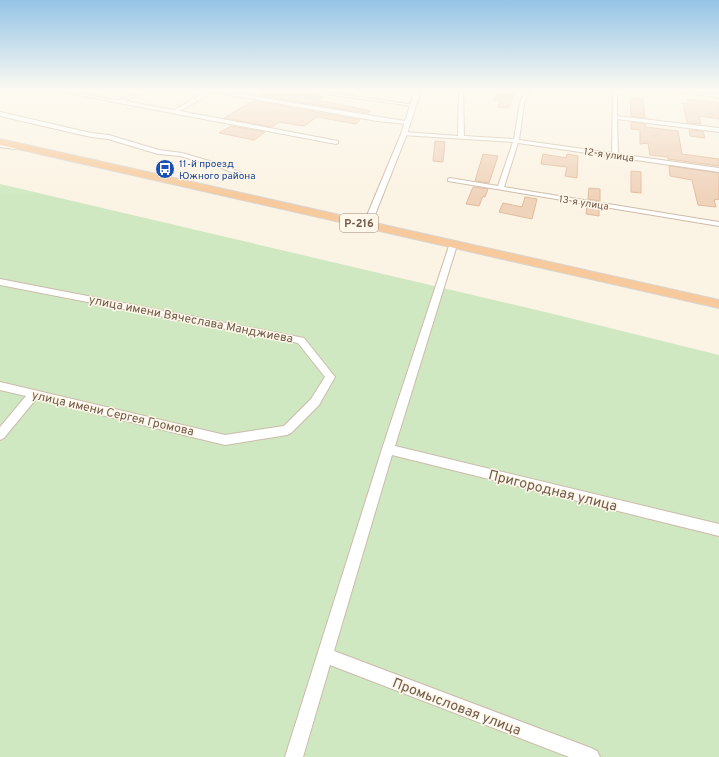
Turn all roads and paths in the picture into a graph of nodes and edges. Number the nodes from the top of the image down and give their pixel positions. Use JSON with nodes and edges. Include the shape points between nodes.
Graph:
{"nodes":[{"id":1,"x":49,"y":125,"type":"edge"},
{"id":2,"x":247,"y":125,"type":"edge"},
{"id":3,"x":407,"y":125,"type":"edge"},
{"id":4,"x":461,"y":125,"type":"edge"},
{"id":5,"x":518,"y":125,"type":"edge"},
{"id":6,"x":614,"y":125,"type":"edge"},
{"id":7,"x":681,"y":125,"type":"edge"},
{"id":8,"x":719,"y":130,"type":"edge"},
{"id":9,"x":404,"y":134,"type":"junction"},
{"id":10,"x":461,"y":138,"type":"junction"},
{"id":11,"x":516,"y":141,"type":"junction"},
{"id":12,"x":0,"y":142,"type":"edge"},
{"id":13,"x":336,"y":142,"type":"dead end"},
{"id":14,"x":0,"y":146,"type":"edge"},
{"id":15,"x":32,"y":149,"type":"junction"},
{"id":16,"x":615,"y":155,"type":"junction"},
{"id":17,"x":719,"y":170,"type":"edge"},
{"id":18,"x":238,"y":173,"type":"dead end"},
{"id":19,"x":450,"y":180,"type":"dead end"},
{"id":20,"x":500,"y":189,"type":"junction"},
{"id":21,"x":719,"y":224,"type":"edge"},
{"id":22,"x":367,"y":225,"type":"junction"},
{"id":23,"x":453,"y":245,"type":"junction"},
{"id":24,"x":0,"y":282,"type":"edge"},
{"id":25,"x":719,"y":304,"type":"edge"},
{"id":26,"x":0,"y":386,"type":"edge"},
{"id":27,"x":34,"y":394,"type":"junction"},
{"id":28,"x":0,"y":435,"type":"edge"},
{"id":29,"x":225,"y":440,"type":"joint"},
{"id":30,"x":388,"y":449,"type":"junction"},
{"id":31,"x":719,"y":530,"type":"edge"},
{"id":32,"x":324,"y":655,"type":"junction"},
{"id":33,"x":294,"y":757,"type":"edge"},
{"id":34,"x":591,"y":757,"type":"edge"}],
"edges":[{"from":1,"to":18,"type":"street","via":[[109,137],[158,152],[180,154]]},
{"from":2,"to":13,"type":"street"},
{"from":3,"to":9,"type":"street"},
{"from":4,"to":10,"type":"street"},
{"from":5,"to":11,"type":"street"},
{"from":6,"to":16,"type":"street"},
{"from":7,"to":8,"type":"street"},
{"from":9,"to":10,"type":"street","name":"12-я улица"},
{"from":9,"to":22,"type":"street"},
{"from":10,"to":11,"type":"street","name":"12-я улица"},
{"from":11,"to":16,"type":"street","name":"12-я улица"},
{"from":11,"to":20,"type":"street"},
{"from":12,"to":15,"type":"highway","number":"Р-216"},
{"from":14,"to":15,"type":"lane"},
{"from":15,"to":22,"type":"highway","number":"Р-216"},
{"from":16,"to":17,"type":"street","name":"12-я улица"},
{"from":19,"to":20,"type":"street","name":"13-я улица"},
{"from":20,"to":21,"type":"street","name":"13-я улица"},
{"from":22,"to":23,"type":"highway","number":"Р-216"},
{"from":23,"to":25,"type":"highway","number":"Р-216"},
{"from":23,"to":30,"type":"street"},
{"from":24,"to":29,"type":"street","name":"улица имени Вячеслава Манджиева","via":[[301,340],[330,377],[315,402],[287,430]]},
{"from":26,"to":27,"type":"street","name":"улица имени Сергея Громова"},
{"from":27,"to":28,"type":"street"},
{"from":27,"to":29,"type":"street","name":"улица имени Сергея Громова"},
{"from":30,"to":31,"type":"street","name":"Пригородная улица"},
{"from":30,"to":32,"type":"street"},
{"from":32,"to":33,"type":"street"},
{"from":32,"to":34,"type":"street","name":"Промысловая улица"}]}
